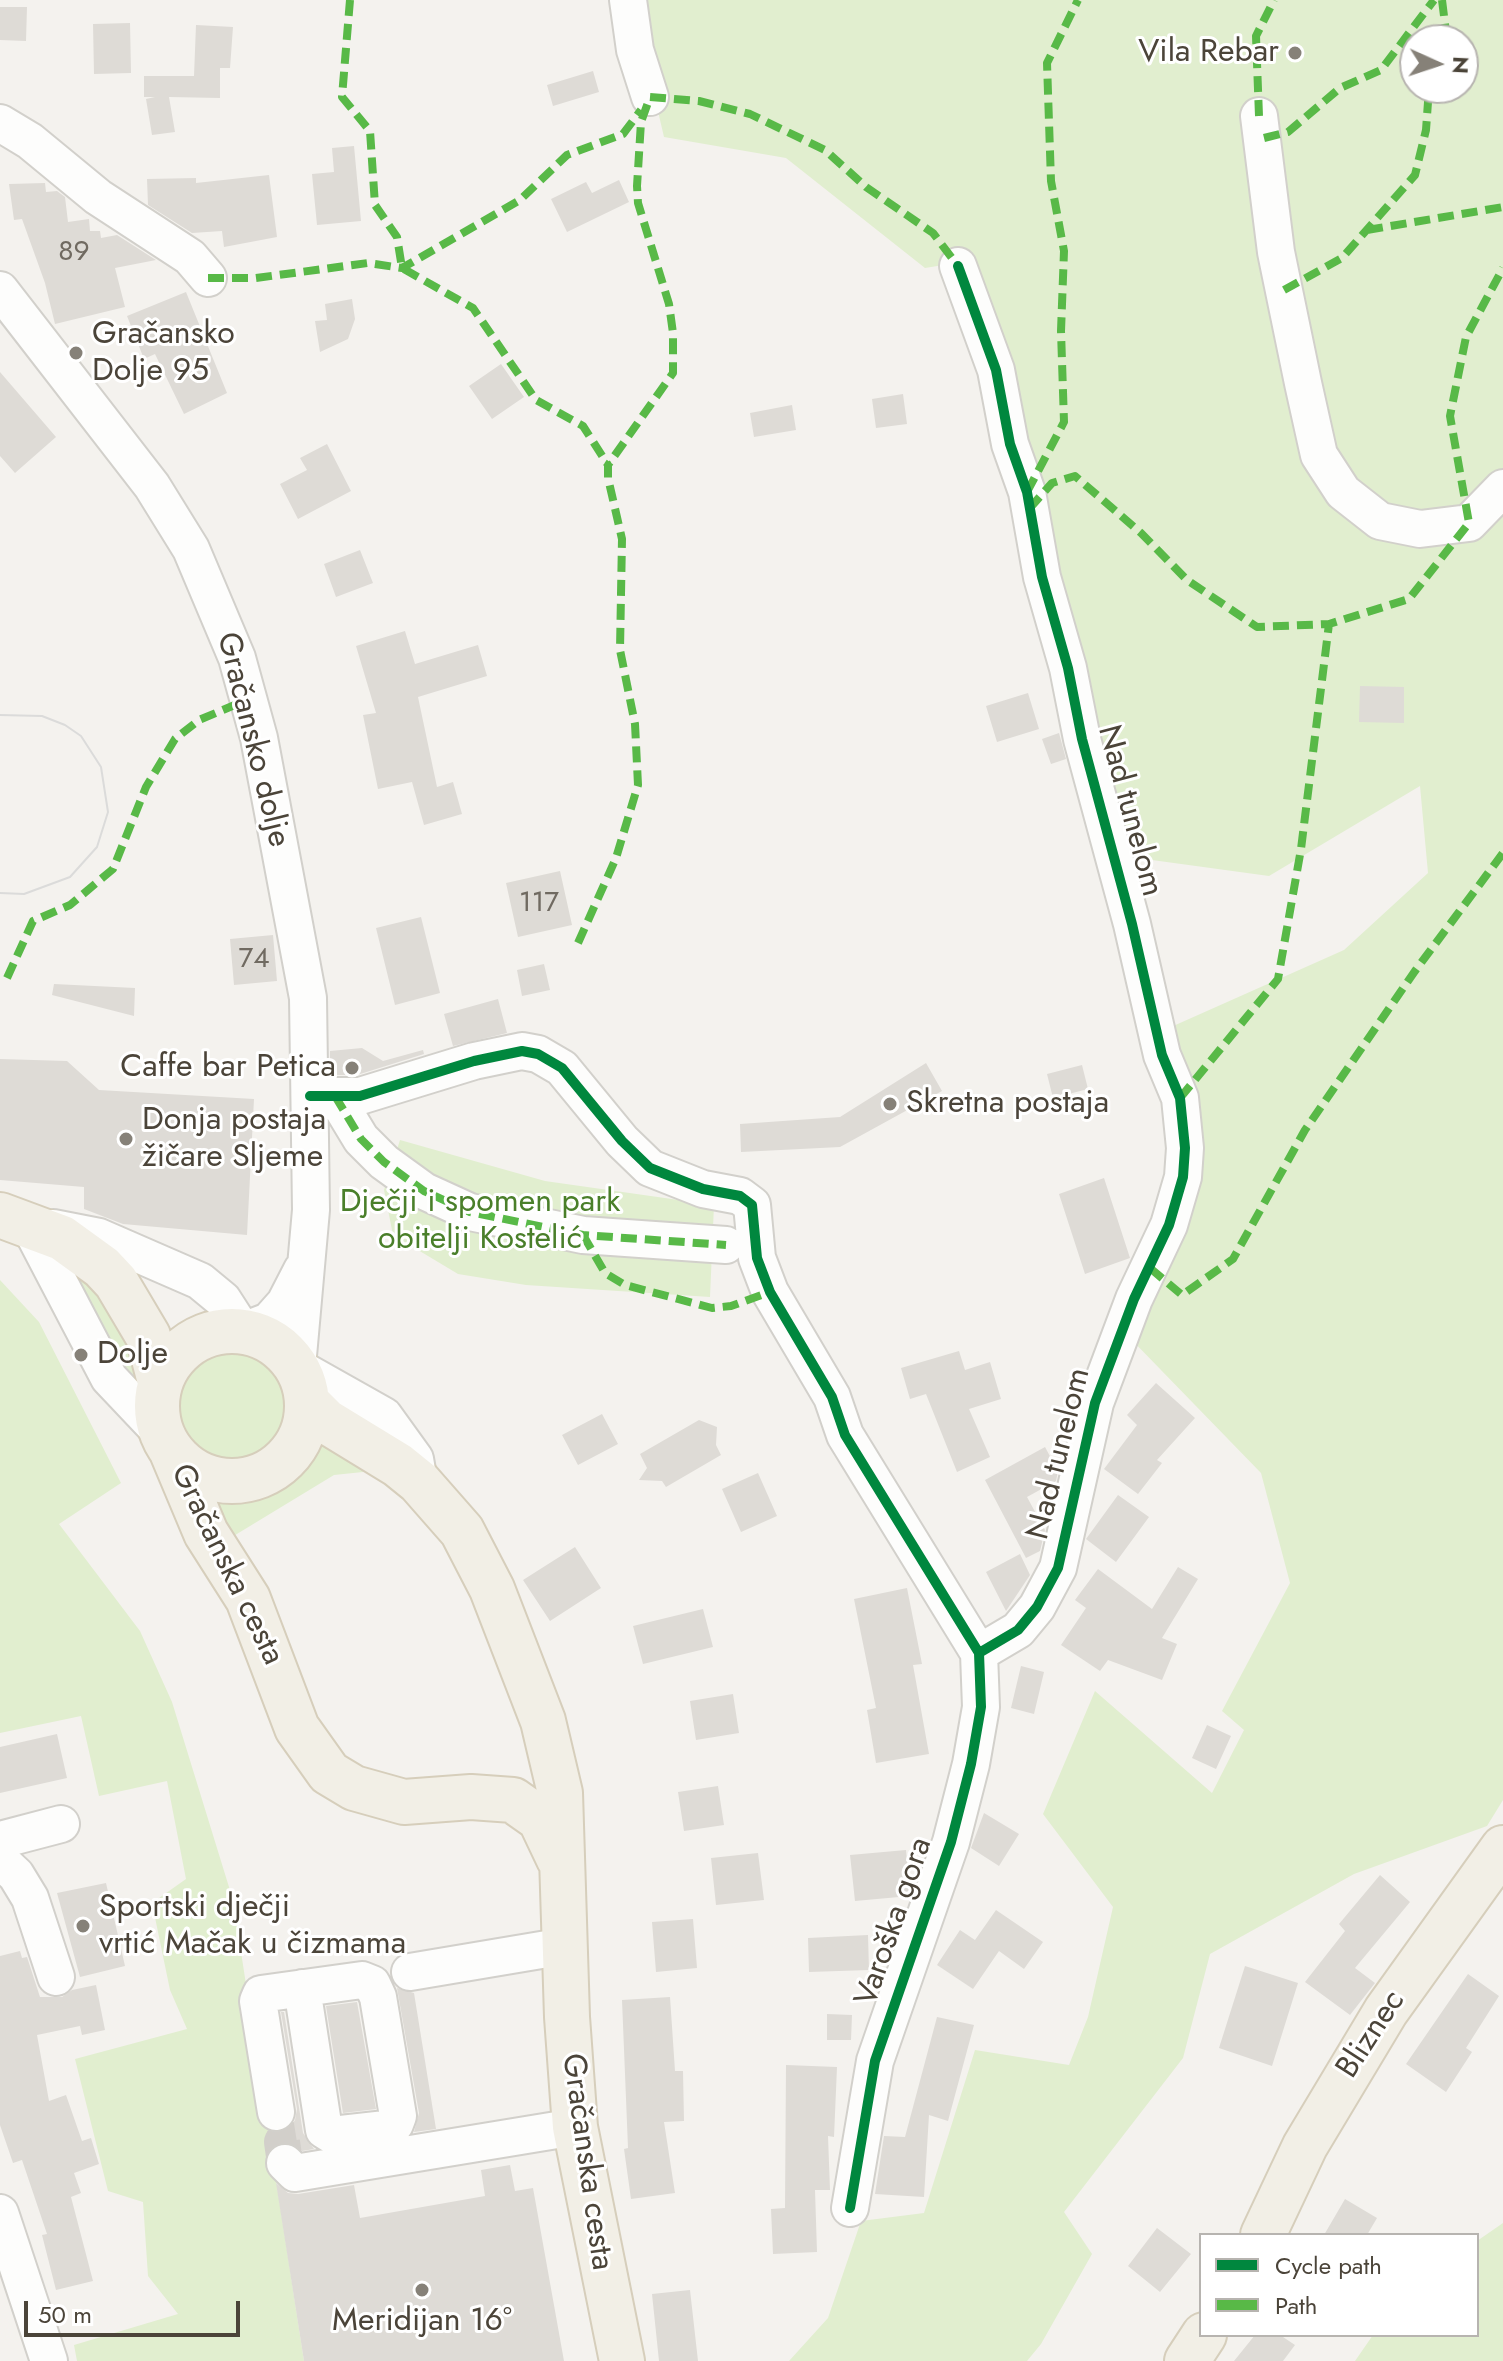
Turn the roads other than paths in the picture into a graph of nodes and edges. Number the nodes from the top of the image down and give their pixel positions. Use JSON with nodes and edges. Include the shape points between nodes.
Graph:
{"nodes":[{"id":1,"x":628,"y":0,"type":"edge"},
{"id":2,"x":650,"y":97,"type":"dead end"},
{"id":3,"x":1259,"y":116,"type":"dead end"},
{"id":4,"x":0,"y":123,"type":"edge"},
{"id":5,"x":958,"y":266,"type":"dead end"},
{"id":6,"x":208,"y":278,"type":"dead end"},
{"id":7,"x":0,"y":290,"type":"edge"},
{"id":8,"x":1503,"y":488,"type":"edge"},
{"id":9,"x":323,"y":1096,"type":"junction"},
{"id":10,"x":14,"y":1219,"type":"edge"},
{"id":11,"x":726,"y":1245,"type":"dead end"},
{"id":12,"x":307,"y":1257,"type":"junction"},
{"id":13,"x":116,"y":1282,"type":"junction"},
{"id":14,"x":231,"y":1331,"type":"junction"},
{"id":15,"x":160,"y":1382,"type":"junction"},
{"id":16,"x":302,"y":1385,"type":"junction"},
{"id":17,"x":167,"y":1443,"type":"junction"},
{"id":18,"x":979,"y":1653,"type":"junction"},
{"id":19,"x":551,"y":1747,"type":"junction"},
{"id":20,"x":492,"y":1797,"type":"junction"},
{"id":21,"x":61,"y":1824,"type":"dead end"},
{"id":22,"x":0,"y":1840,"type":"edge"},
{"id":23,"x":1503,"y":1848,"type":"edge"},
{"id":24,"x":0,"y":1860,"type":"edge"},
{"id":25,"x":562,"y":1864,"type":"junction"},
{"id":26,"x":565,"y":1946,"type":"junction"},
{"id":27,"x":410,"y":1972,"type":"dead end"},
{"id":28,"x":56,"y":1977,"type":"dead end"},
{"id":29,"x":302,"y":1988,"type":"dead end"},
{"id":30,"x":276,"y":2112,"type":"dead end"},
{"id":31,"x":575,"y":2127,"type":"junction"},
{"id":32,"x":285,"y":2163,"type":"dead end"},
{"id":33,"x":850,"y":2208,"type":"dead end"},
{"id":34,"x":0,"y":2213,"type":"edge"},
{"id":35,"x":1264,"y":2233,"type":"edge"},
{"id":36,"x":1203,"y":2337,"type":"edge"},
{"id":37,"x":49,"y":2361,"type":"edge"},
{"id":38,"x":622,"y":2361,"type":"edge"},
{"id":39,"x":1187,"y":2361,"type":"edge"}],
"edges":[{"from":1,"to":2,"type":"street","via":[[632,36]]},
{"from":3,"to":8,"type":"street","via":[[1276,252],[1319,455],[1343,492],[1380,521],[1420,529],[1469,523]]},
{"from":4,"to":6,"type":"street","via":[[190,257]]},
{"from":5,"to":18,"type":"street","name":"Nad tunelom","via":[[996,370],[1082,739],[1162,1055],[1180,1098],[1185,1148],[1169,1225],[1095,1403],[1058,1568],[1018,1630]]},
{"from":7,"to":9,"type":"street","name":"Gračansko dolje","via":[[152,486],[191,549],[224,621],[259,738]]},
{"from":9,"to":11,"type":"street","via":[[384,1162],[424,1191],[470,1212],[583,1235]]},
{"from":9,"to":12,"type":"street","name":"Gračansko dolje"},
{"from":9,"to":18,"type":"street","via":[[389,1090],[503,1054],[538,1054],[562,1068],[650,1168],[703,1189],[740,1196],[752,1205],[757,1258],[770,1292],[832,1397],[860,1462]]},
{"from":10,"to":13,"type":"main road","via":[[83,1252]]},
{"from":10,"to":14,"type":"street","via":[[99,1237],[200,1281],[223,1300]]},
{"from":10,"to":17,"type":"street","via":[[109,1378]]},
{"from":12,"to":14,"type":"street","name":"Gračansko dolje","via":[[285,1303],[269,1321]]},
{"from":12,"to":16,"type":"street","name":"Gračansko dolje"},
{"from":13,"to":14,"type":"main road","via":[[164,1311]]},
{"from":13,"to":15,"type":"main road","via":[[148,1336]]},
{"from":14,"to":15,"type":"main road","via":[[192,1341],[174,1357]]},
{"from":14,"to":16,"type":"main road","via":[[266,1338],[281,1348]]},
{"from":15,"to":17,"type":"main road","via":[[157,1417]]},
{"from":16,"to":17,"type":"main road","via":[[306,1421],[293,1451],[259,1477],[207,1477]]},
{"from":16,"to":19,"type":"main road","name":"Gračanska cesta","via":[[326,1421],[419,1482],[462,1531],[524,1667]]},
{"from":17,"to":20,"type":"main road","name":"Gračanska cesta","via":[[206,1533],[248,1599],[297,1728],[329,1773],[354,1788],[404,1802]]},
{"from":18,"to":33,"type":"street","name":"Varoška gora","via":[[981,1707],[971,1764],[951,1842],[875,2061]]},
{"from":19,"to":20,"type":"main road","via":[[533,1782]]},
{"from":19,"to":25,"type":"main road","name":"Gračanska cesta","via":[[560,1793]]},
{"from":20,"to":25,"type":"main road","name":"Gračanska cesta","via":[[513,1800],[540,1819]]},
{"from":21,"to":22,"type":"street"},
{"from":23,"to":35,"type":"main road","name":"Bliznec","via":[[1386,2011],[1305,2146]]},
{"from":24,"to":28,"type":"street","via":[[30,1898]]},
{"from":25,"to":26,"type":"main road","name":"Gračanska cesta"},
{"from":26,"to":27,"type":"street"},
{"from":26,"to":31,"type":"main road","name":"Gračanska cesta"},
{"from":29,"to":30,"type":"street","via":[[261,1994],[258,2001]]},
{"from":31,"to":32,"type":"street","via":[[295,2173]]},
{"from":31,"to":38,"type":"main road","name":"Gračanska cesta"},
{"from":34,"to":37,"type":"street"},
{"from":36,"to":39,"type":"main road"}]}
